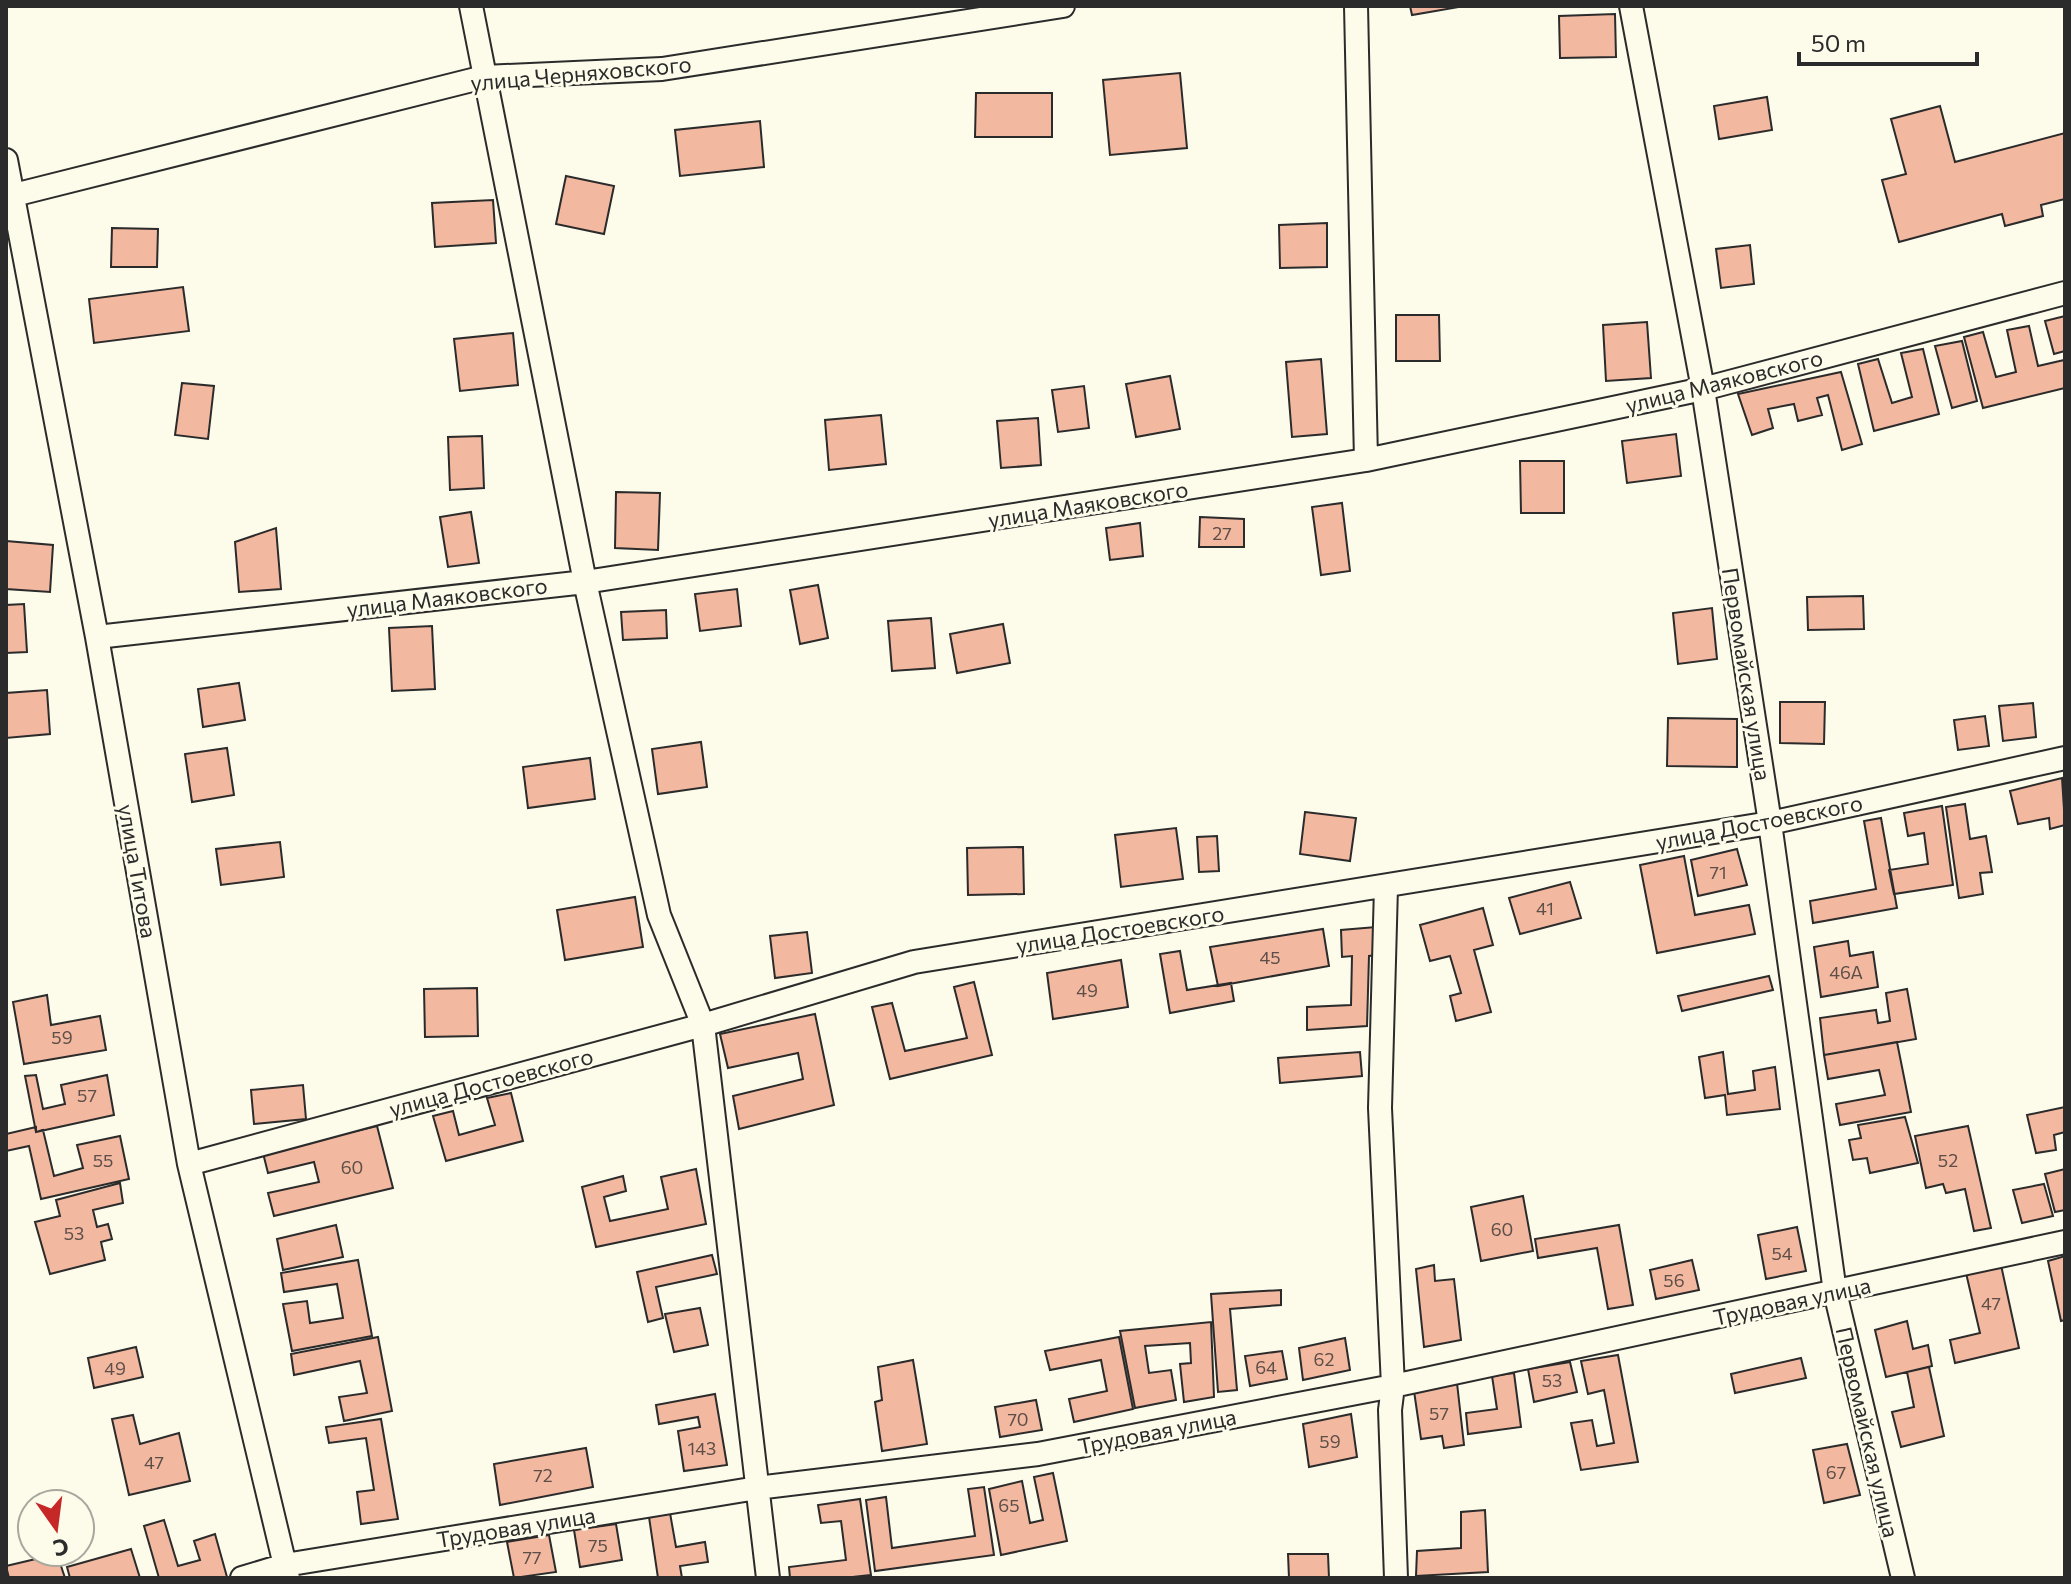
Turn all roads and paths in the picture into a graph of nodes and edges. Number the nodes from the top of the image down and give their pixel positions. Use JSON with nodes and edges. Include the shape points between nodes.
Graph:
{"nodes":[{"id":1,"x":471,"y":6,"type":"edge"},
{"id":2,"x":1063,"y":6,"type":"edge"},
{"id":3,"x":1356,"y":6,"type":"edge"},
{"id":4,"x":1631,"y":6,"type":"edge"},
{"id":5,"x":484,"y":77,"type":"junction"},
{"id":6,"x":6,"y":160,"type":"edge"},
{"id":7,"x":10,"y":196,"type":"edge"},
{"id":8,"x":2065,"y":293,"type":"edge"},
{"id":9,"x":1703,"y":389,"type":"junction"},
{"id":10,"x":1366,"y":460,"type":"junction"},
{"id":11,"x":585,"y":582,"type":"junction"},
{"id":12,"x":97,"y":637,"type":"junction"},
{"id":13,"x":2065,"y":758,"type":"edge"},
{"id":14,"x":1770,"y":823,"type":"junction"},
{"id":15,"x":1386,"y":887,"type":"junction"},
{"id":16,"x":703,"y":1025,"type":"junction"},
{"id":17,"x":189,"y":1164,"type":"junction"},
{"id":18,"x":2065,"y":1242,"type":"edge"},
{"id":19,"x":1835,"y":1292,"type":"junction"},
{"id":20,"x":1393,"y":1386,"type":"junction"},
{"id":21,"x":757,"y":1488,"type":"junction"},
{"id":22,"x":286,"y":1571,"type":"edge"},
{"id":23,"x":242,"y":1578,"type":"edge"},
{"id":24,"x":768,"y":1578,"type":"edge"},
{"id":25,"x":1396,"y":1578,"type":"edge"},
{"id":26,"x":1903,"y":1578,"type":"edge"}],
"edges":[{"from":1,"to":5,"type":"street"},
{"from":2,"to":5,"type":"street","name":"улица Черняховского","via":[[662,69]]},
{"from":3,"to":10,"type":"street"},
{"from":4,"to":9,"type":"street","name":"Первомайская улица"},
{"from":5,"to":7,"type":"street","name":"улица Черняховского"},
{"from":5,"to":11,"type":"street"},
{"from":6,"to":7,"type":"street","name":"улица Титова"},
{"from":7,"to":12,"type":"street","name":"улица Титова"},
{"from":8,"to":9,"type":"street","name":"улица Маяковского"},
{"from":9,"to":10,"type":"street","name":"улица Маяковского"},
{"from":9,"to":14,"type":"street","name":"Первомайская улица"},
{"from":10,"to":11,"type":"street","name":"улица Маяковского"},
{"from":11,"to":12,"type":"street","name":"улица Маяковского"},
{"from":11,"to":16,"type":"street","via":[[659,915]]},
{"from":12,"to":17,"type":"street","name":"улица Титова"},
{"from":13,"to":14,"type":"street","name":"улица Достоевского"},
{"from":14,"to":15,"type":"street","name":"улица Достоевского"},
{"from":14,"to":19,"type":"street","name":"Первомайская улица"},
{"from":15,"to":16,"type":"street","name":"улица Достоевского","via":[[914,962]]},
{"from":15,"to":20,"type":"street","via":[[1380,1108]]},
{"from":16,"to":17,"type":"street","name":"улица Достоевского"},
{"from":16,"to":21,"type":"street"},
{"from":17,"to":22,"type":"street","name":"улица Титова"},
{"from":18,"to":19,"type":"street","name":"Трудовая улица"},
{"from":19,"to":20,"type":"street","name":"Трудовая улица"},
{"from":19,"to":26,"type":"street","name":"Первомайская улица"},
{"from":20,"to":21,"type":"street","name":"Трудовая улица","via":[[1038,1454]]},
{"from":20,"to":25,"type":"street"},
{"from":21,"to":22,"type":"street","name":"Трудовая улица"},
{"from":21,"to":24,"type":"street"},
{"from":22,"to":23,"type":"street","name":"Трудовая улица"}]}
